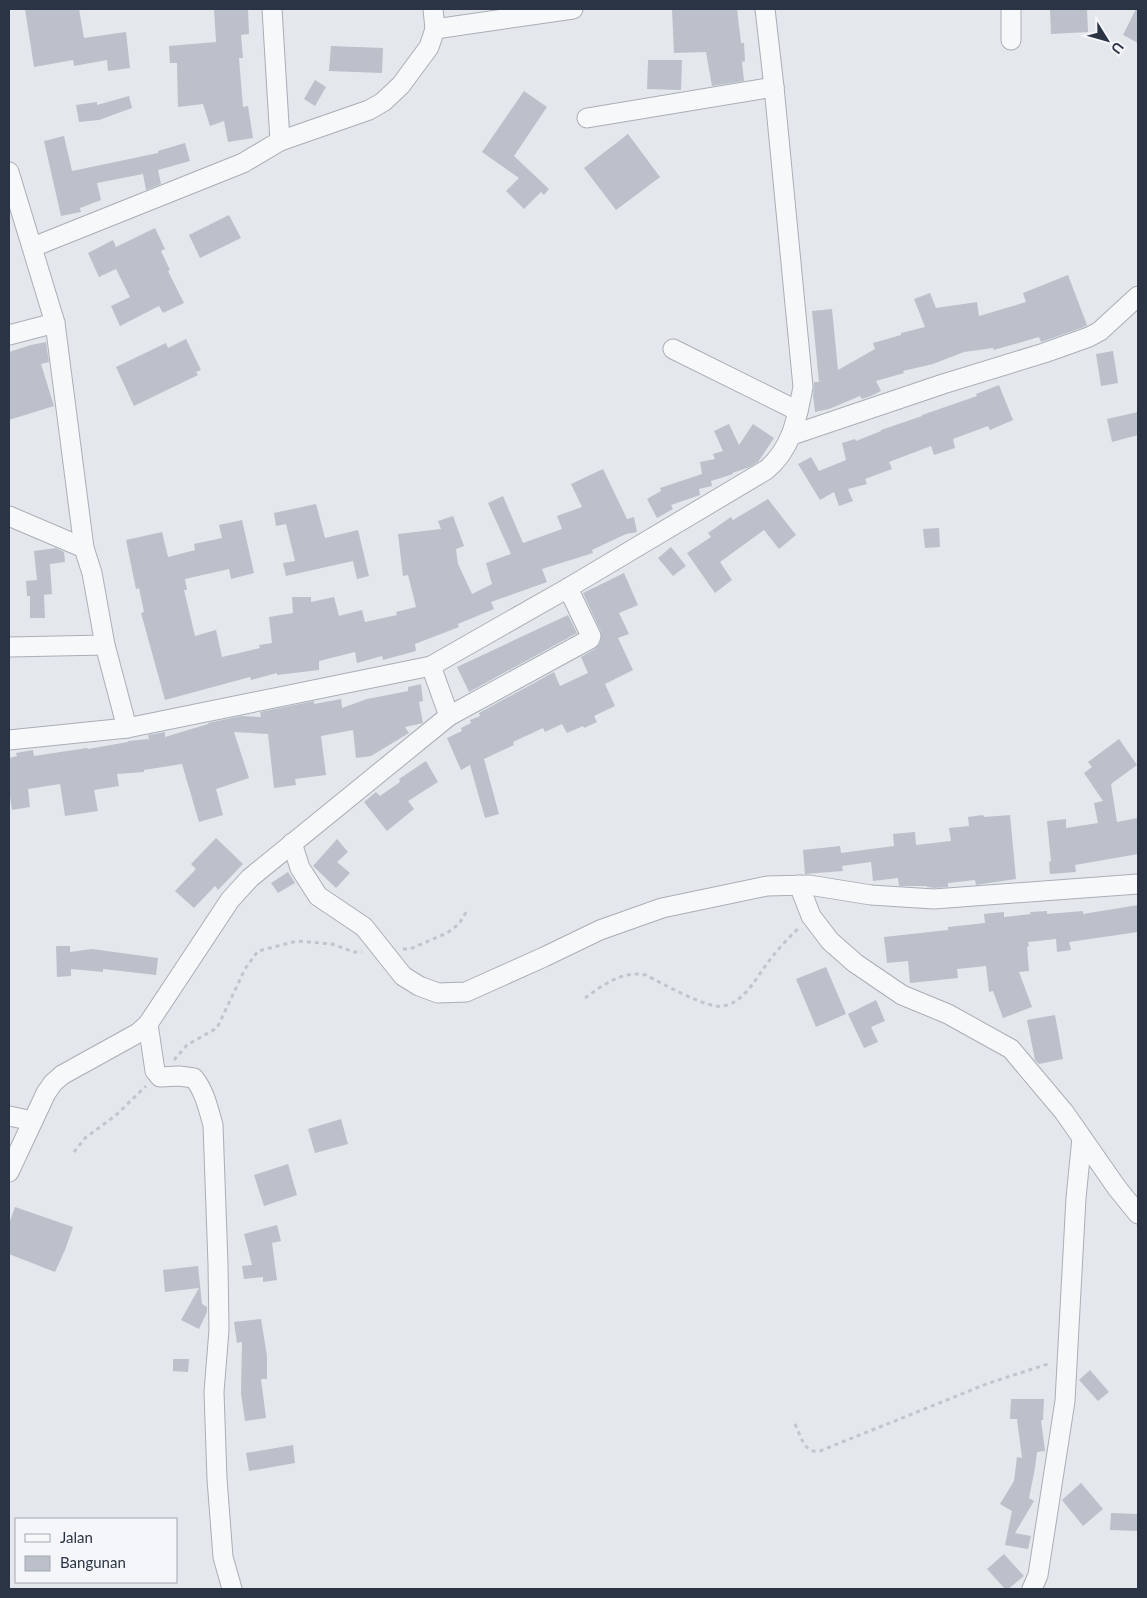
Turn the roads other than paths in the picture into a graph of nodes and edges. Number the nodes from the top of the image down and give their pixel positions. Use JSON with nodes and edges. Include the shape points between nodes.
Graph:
{"nodes":[{"id":1,"x":272,"y":9,"type":"edge"},
{"id":2,"x":434,"y":9,"type":"edge"},
{"id":3,"x":573,"y":9,"type":"edge"},
{"id":4,"x":765,"y":9,"type":"edge"},
{"id":5,"x":1011,"y":9,"type":"edge"},
{"id":6,"x":435,"y":29,"type":"junction"},
{"id":7,"x":1011,"y":40,"type":"dead end"},
{"id":8,"x":774,"y":87,"type":"junction"},
{"id":9,"x":587,"y":118,"type":"dead end"},
{"id":10,"x":280,"y":141,"type":"junction"},
{"id":11,"x":9,"y":172,"type":"edge"},
{"id":12,"x":33,"y":247,"type":"junction"},
{"id":13,"x":1138,"y":296,"type":"edge"},
{"id":14,"x":55,"y":323,"type":"junction"},
{"id":15,"x":9,"y":335,"type":"edge"},
{"id":16,"x":673,"y":349,"type":"dead end"},
{"id":17,"x":798,"y":411,"type":"junction"},
{"id":18,"x":792,"y":435,"type":"junction"},
{"id":19,"x":9,"y":516,"type":"edge"},
{"id":20,"x":84,"y":548,"type":"junction"},
{"id":21,"x":568,"y":588,"type":"junction"},
{"id":22,"x":105,"y":645,"type":"junction"},
{"id":23,"x":9,"y":647,"type":"edge"},
{"id":24,"x":431,"y":666,"type":"junction"},
{"id":25,"x":449,"y":716,"type":"junction"},
{"id":26,"x":127,"y":728,"type":"junction"},
{"id":27,"x":9,"y":740,"type":"edge"},
{"id":28,"x":292,"y":843,"type":"junction"},
{"id":29,"x":1138,"y":884,"type":"edge"},
{"id":30,"x":799,"y":885,"type":"junction"},
{"id":31,"x":148,"y":1024,"type":"junction"},
{"id":32,"x":9,"y":1116,"type":"edge"},
{"id":33,"x":33,"y":1121,"type":"junction"},
{"id":34,"x":1082,"y":1138,"type":"junction"},
{"id":35,"x":9,"y":1172,"type":"edge"},
{"id":36,"x":1138,"y":1214,"type":"edge"},
{"id":37,"x":232,"y":1589,"type":"edge"},
{"id":38,"x":1032,"y":1589,"type":"edge"}],
"edges":[{"from":1,"to":10,"type":"street"},
{"from":2,"to":6,"type":"street"},
{"from":3,"to":6,"type":"street"},
{"from":4,"to":8,"type":"street"},
{"from":5,"to":7,"type":"street"},
{"from":6,"to":10,"type":"street","via":[[429,47],[384,102]]},
{"from":8,"to":9,"type":"street"},
{"from":8,"to":17,"type":"street","via":[[802,387]]},
{"from":10,"to":12,"type":"street","via":[[243,163]]},
{"from":11,"to":12,"type":"street"},
{"from":12,"to":14,"type":"street"},
{"from":13,"to":18,"type":"street","via":[[1089,338]]},
{"from":14,"to":15,"type":"street"},
{"from":14,"to":20,"type":"street"},
{"from":16,"to":17,"type":"street"},
{"from":17,"to":18,"type":"street"},
{"from":18,"to":21,"type":"street","via":[[785,450],[766,470]]},
{"from":19,"to":20,"type":"street"},
{"from":20,"to":22,"type":"street","via":[[92,573]]},
{"from":21,"to":24,"type":"street"},
{"from":21,"to":25,"type":"street","via":[[590,640]]},
{"from":22,"to":23,"type":"street"},
{"from":22,"to":26,"type":"street"},
{"from":24,"to":25,"type":"street"},
{"from":24,"to":26,"type":"street"},
{"from":25,"to":28,"type":"street"},
{"from":26,"to":27,"type":"street"},
{"from":28,"to":30,"type":"street","via":[[300,868],[315,892],[364,927],[403,976],[418,986],[438,992],[466,992],[600,930],[662,908],[767,886]]},
{"from":28,"to":31,"type":"street","via":[[250,878],[230,900]]},
{"from":29,"to":30,"type":"street","via":[[934,900]]},
{"from":30,"to":34,"type":"street","via":[[811,916],[830,941],[855,963],[902,995],[948,1014],[1011,1049]]},
{"from":31,"to":33,"type":"street","via":[[138,1033],[62,1075],[46,1092]]},
{"from":31,"to":37,"type":"street","via":[[153,1064],[158,1075],[194,1078],[208,1104],[213,1125],[219,1330],[214,1392],[216,1479],[223,1557]]},
{"from":32,"to":33,"type":"street"},
{"from":33,"to":35,"type":"street"},
{"from":34,"to":36,"type":"street"},
{"from":34,"to":38,"type":"street","via":[[1065,1401],[1038,1575]]}]}
